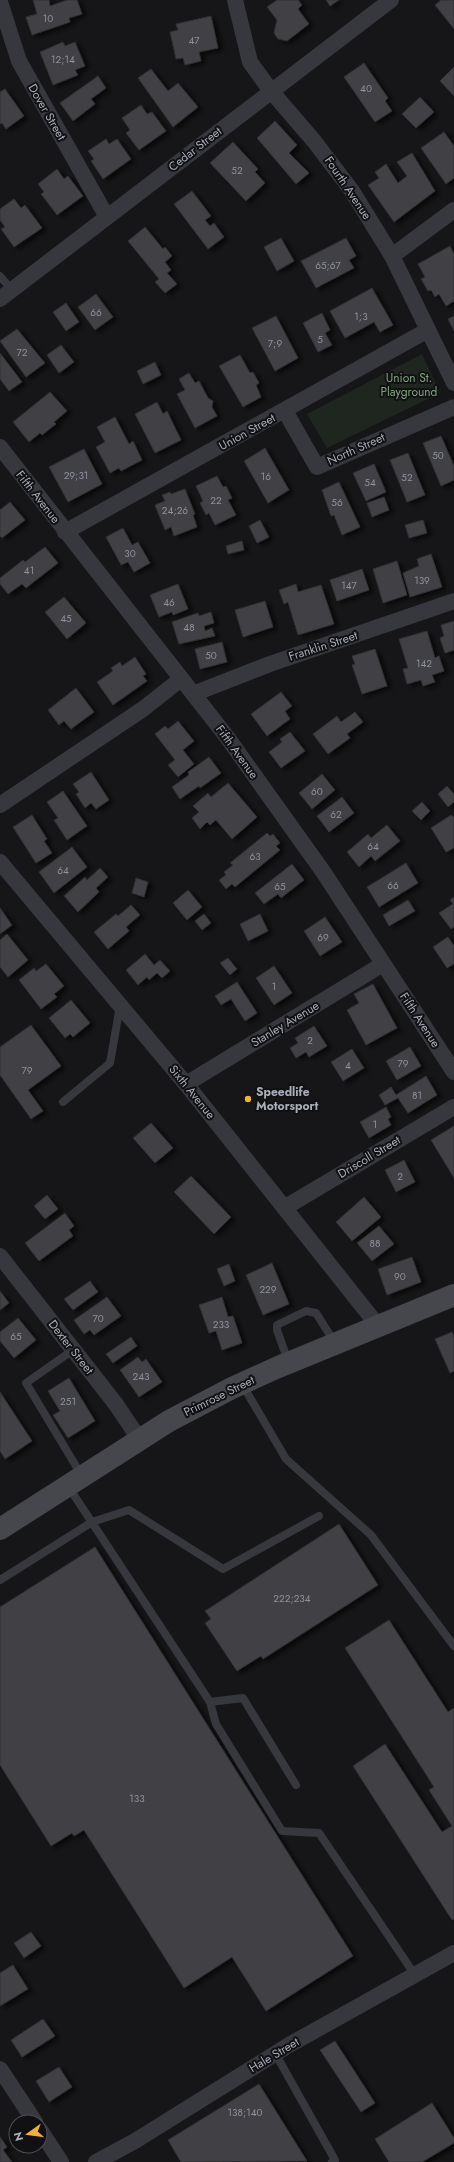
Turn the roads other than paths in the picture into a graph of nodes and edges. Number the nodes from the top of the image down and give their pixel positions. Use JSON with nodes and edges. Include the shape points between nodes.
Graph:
{"nodes":[{"id":1,"x":235,"y":0,"type":"edge"},
{"id":2,"x":391,"y":0,"type":"edge"},
{"id":3,"x":0,"y":2,"type":"edge"},
{"id":4,"x":271,"y":91,"type":"junction"},
{"id":5,"x":454,"y":210,"type":"edge"},
{"id":6,"x":107,"y":217,"type":"junction"},
{"id":7,"x":392,"y":256,"type":"junction"},
{"id":8,"x":0,"y":276,"type":"edge"},
{"id":9,"x":6,"y":295,"type":"edge"},
{"id":10,"x":428,"y":330,"type":"junction"},
{"id":11,"x":454,"y":384,"type":"edge"},
{"id":12,"x":454,"y":407,"type":"edge"},
{"id":13,"x":285,"y":411,"type":"junction"},
{"id":14,"x":0,"y":447,"type":"edge"},
{"id":15,"x":65,"y":532,"type":"junction"},
{"id":16,"x":454,"y":601,"type":"edge"},
{"id":17,"x":181,"y":679,"type":"junction"},
{"id":18,"x":193,"y":694,"type":"junction"},
{"id":19,"x":0,"y":805,"type":"edge"},
{"id":20,"x":0,"y":862,"type":"edge"},
{"id":21,"x":384,"y":964,"type":"junction"},
{"id":22,"x":120,"y":1005,"type":"junction"},
{"id":23,"x":454,"y":1072,"type":"edge"},
{"id":24,"x":186,"y":1084,"type":"junction"},
{"id":25,"x":63,"y":1102,"type":"dead end"},
{"id":26,"x":454,"y":1107,"type":"edge"},
{"id":27,"x":284,"y":1208,"type":"junction"},
{"id":28,"x":0,"y":1256,"type":"edge"},
{"id":29,"x":454,"y":1295,"type":"edge"},
{"id":30,"x":379,"y":1327,"type":"junction"},
{"id":31,"x":335,"y":1344,"type":"junction"},
{"id":32,"x":73,"y":1350,"type":"junction"},
{"id":33,"x":289,"y":1363,"type":"junction"},
{"id":34,"x":241,"y":1384,"type":"junction"},
{"id":35,"x":140,"y":1440,"type":"junction"},
{"id":36,"x":75,"y":1481,"type":"junction"},
{"id":37,"x":319,"y":1516,"type":"dead end"},
{"id":38,"x":92,"y":1522,"type":"junction"},
{"id":39,"x":0,"y":1528,"type":"edge"},
{"id":40,"x":0,"y":1580,"type":"edge"},
{"id":41,"x":454,"y":1646,"type":"edge"},
{"id":42,"x":210,"y":1702,"type":"junction"},
{"id":43,"x":296,"y":1785,"type":"dead end"},
{"id":44,"x":454,"y":1953,"type":"edge"},
{"id":45,"x":415,"y":1975,"type":"junction"},
{"id":46,"x":275,"y":2053,"type":"junction"},
{"id":47,"x":0,"y":2070,"type":"edge"},
{"id":48,"x":30,"y":2114,"type":"edge"},
{"id":49,"x":48,"y":2142,"type":"edge"},
{"id":50,"x":61,"y":2162,"type":"edge"},
{"id":51,"x":96,"y":2162,"type":"edge"},
{"id":52,"x":332,"y":2162,"type":"edge"}],
"edges":[{"from":1,"to":4,"type":"street","name":"Fourth Avenue","via":[[250,62]]},
{"from":2,"to":4,"type":"street","name":"Cedar Street"},
{"from":3,"to":6,"type":"street","name":"Dover Street","via":[[19,61]]},
{"from":4,"to":6,"type":"street","name":"Cedar Street"},
{"from":4,"to":7,"type":"street","name":"Fourth Avenue","via":[[352,191]]},
{"from":5,"to":7,"type":"street"},
{"from":6,"to":9,"type":"street","name":"Cedar Street"},
{"from":7,"to":10,"type":"street","name":"Fourth Avenue"},
{"from":8,"to":9,"type":"lane"},
{"from":10,"to":11,"type":"street","name":"Fourth Avenue"},
{"from":10,"to":13,"type":"street","name":"Union Street"},
{"from":12,"to":13,"type":"street","name":"North Street","via":[[317,466]]},
{"from":13,"to":15,"type":"street","name":"Union Street"},
{"from":14,"to":15,"type":"street","name":"Fifth Avenue"},
{"from":15,"to":17,"type":"street","name":"Fifth Avenue"},
{"from":16,"to":18,"type":"street","name":"Franklin Street","via":[[270,664]]},
{"from":17,"to":18,"type":"street","name":"Fifth Avenue"},
{"from":17,"to":19,"type":"street","via":[[143,709]]},
{"from":18,"to":21,"type":"street","name":"Fifth Avenue","via":[[324,872]]},
{"from":20,"to":22,"type":"street","name":"Sixth Avenue"},
{"from":21,"to":23,"type":"street","name":"Fifth Avenue"},
{"from":21,"to":24,"type":"street","name":"Stanley Avenue"},
{"from":22,"to":24,"type":"street","name":"Sixth Avenue"},
{"from":22,"to":25,"type":"lane","via":[[110,1063]]},
{"from":24,"to":27,"type":"street","name":"Sixth Avenue"},
{"from":26,"to":27,"type":"street","name":"Driscoll Street"},
{"from":27,"to":30,"type":"street","name":"Sixth Avenue"},
{"from":28,"to":32,"type":"street","name":"Dexter Street"},
{"from":29,"to":30,"type":"main road","name":"Primrose Street"},
{"from":30,"to":31,"type":"main road","name":"Primrose Street"},
{"from":31,"to":33,"type":"main road","name":"Primrose Street"},
{"from":31,"to":33,"type":"lane","via":[[316,1313],[306,1311],[277,1325]]},
{"from":32,"to":35,"type":"street","name":"Dexter Street","via":[[115,1403]]},
{"from":32,"to":36,"type":"lane","via":[[26,1383]]},
{"from":33,"to":34,"type":"main road","name":"Primrose Street"},
{"from":34,"to":35,"type":"main road","name":"Primrose Street","via":[[169,1421]]},
{"from":34,"to":41,"type":"lane","via":[[286,1459],[371,1535]]},
{"from":35,"to":36,"type":"main road","name":"Primrose Street"},
{"from":36,"to":38,"type":"lane"},
{"from":36,"to":39,"type":"main road","name":"Primrose Street"},
{"from":37,"to":38,"type":"lane","via":[[224,1569],[129,1510]]},
{"from":38,"to":40,"type":"lane"},
{"from":38,"to":42,"type":"lane"},
{"from":42,"to":43,"type":"lane","via":[[243,1698]]},
{"from":42,"to":45,"type":"lane","via":[[216,1724],[282,1831],[319,1833]]},
{"from":44,"to":45,"type":"street","name":"Hale Street"},
{"from":45,"to":46,"type":"street","name":"Hale Street"},
{"from":46,"to":51,"type":"street","name":"Hale Street","via":[[135,2141]]},
{"from":46,"to":52,"type":"lane","via":[[335,2160]]},
{"from":47,"to":48,"type":"street"},
{"from":49,"to":50,"type":"street"}]}
